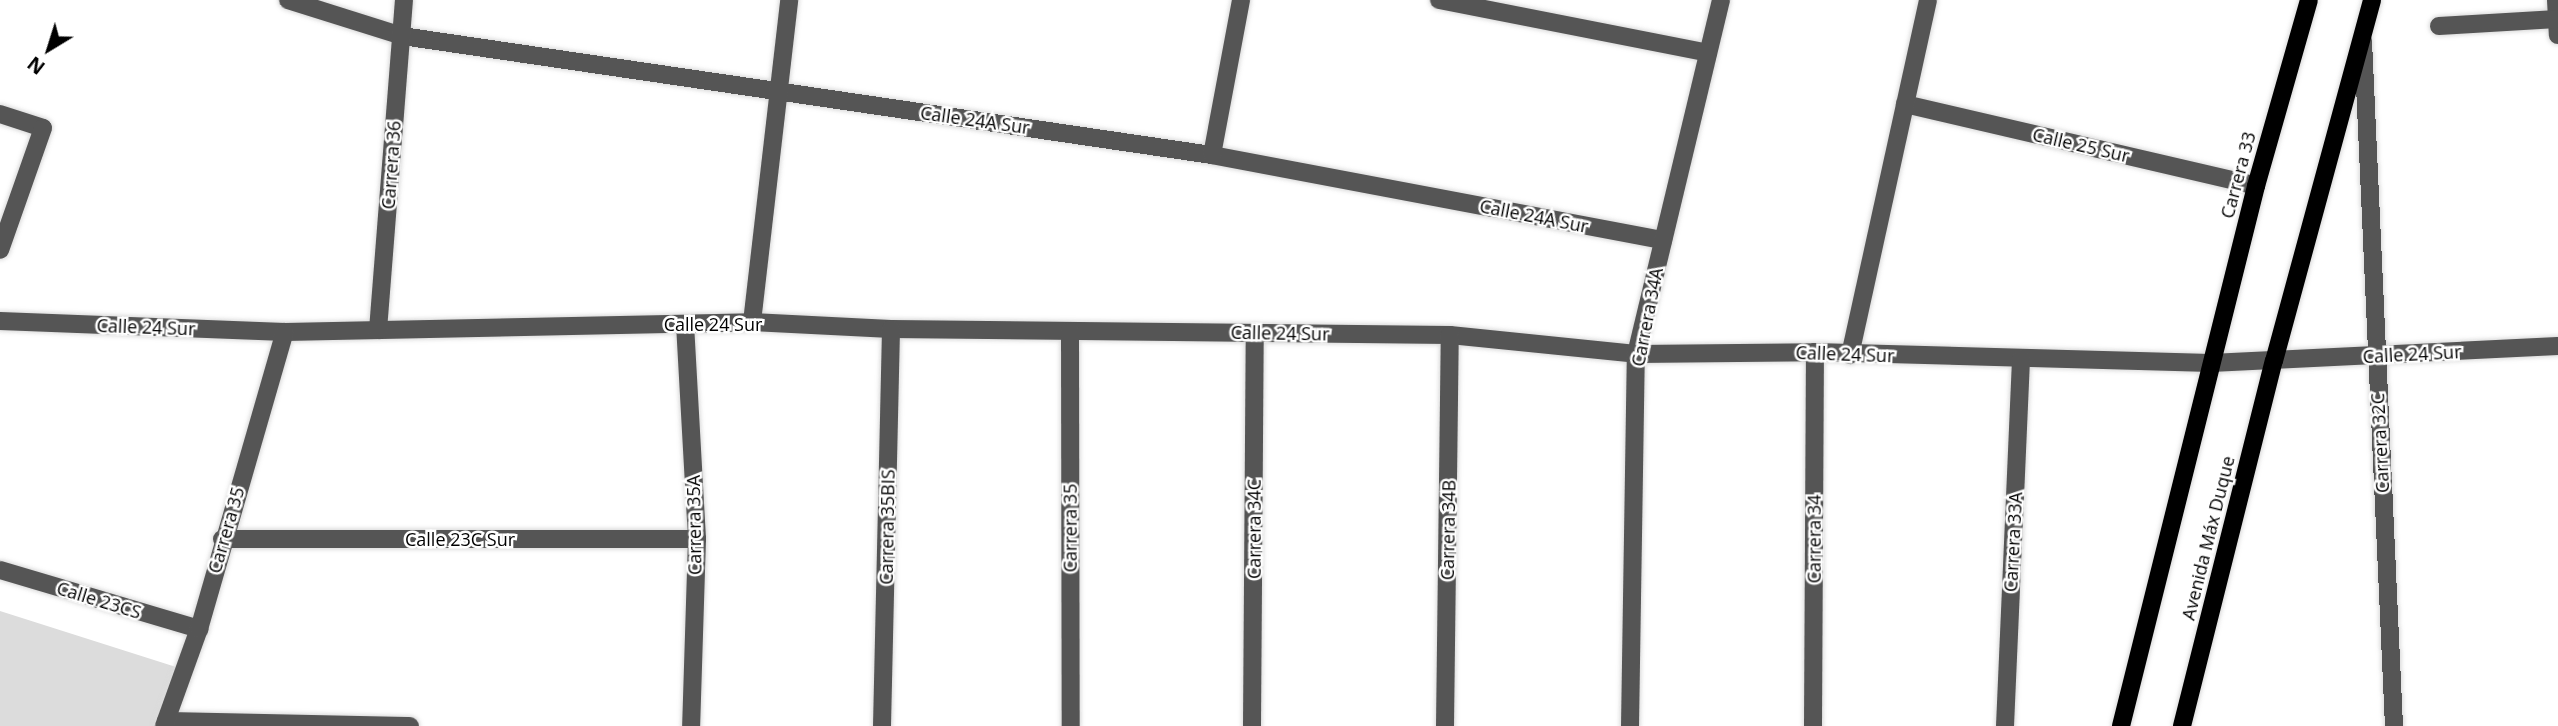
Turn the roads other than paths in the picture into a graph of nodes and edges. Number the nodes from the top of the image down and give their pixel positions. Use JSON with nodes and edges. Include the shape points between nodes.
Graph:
{"nodes":[{"id":1,"x":288,"y":0,"type":"edge"},
{"id":2,"x":404,"y":0,"type":"edge"},
{"id":3,"x":789,"y":0,"type":"edge"},
{"id":4,"x":1241,"y":0,"type":"edge"},
{"id":5,"x":1439,"y":0,"type":"edge"},
{"id":6,"x":1721,"y":0,"type":"edge"},
{"id":7,"x":1928,"y":0,"type":"edge"},
{"id":8,"x":2309,"y":0,"type":"edge"},
{"id":9,"x":2372,"y":0,"type":"edge"},
{"id":10,"x":2556,"y":0,"type":"edge"},
{"id":11,"x":2439,"y":26,"type":"dead end"},
{"id":12,"x":2558,"y":27,"type":"edge"},
{"id":13,"x":2363,"y":34,"type":"junction"},
{"id":14,"x":401,"y":36,"type":"junction"},
{"id":15,"x":1708,"y":53,"type":"junction"},
{"id":16,"x":780,"y":91,"type":"junction"},
{"id":17,"x":1905,"y":104,"type":"junction"},
{"id":18,"x":0,"y":114,"type":"edge"},
{"id":19,"x":1212,"y":155,"type":"junction"},
{"id":20,"x":2256,"y":186,"type":"junction"},
{"id":21,"x":1663,"y":240,"type":"junction"},
{"id":22,"x":0,"y":250,"type":"edge"},
{"id":23,"x":0,"y":321,"type":"edge"},
{"id":24,"x":752,"y":322,"type":"junction"},
{"id":25,"x":685,"y":324,"type":"junction"},
{"id":26,"x":891,"y":329,"type":"junction"},
{"id":27,"x":378,"y":330,"type":"junction"},
{"id":28,"x":1070,"y":331,"type":"junction"},
{"id":29,"x":285,"y":332,"type":"junction"},
{"id":30,"x":1255,"y":332,"type":"junction"},
{"id":31,"x":1450,"y":335,"type":"junction"},
{"id":32,"x":2558,"y":346,"type":"edge"},
{"id":33,"x":1815,"y":352,"type":"junction"},
{"id":34,"x":1636,"y":354,"type":"junction"},
{"id":35,"x":1850,"y":355,"type":"junction"},
{"id":36,"x":2375,"y":355,"type":"junction"},
{"id":37,"x":2021,"y":358,"type":"junction"},
{"id":38,"x":2274,"y":361,"type":"junction"},
{"id":39,"x":2211,"y":363,"type":"junction"},
{"id":40,"x":222,"y":539,"type":"junction"},
{"id":41,"x":697,"y":539,"type":"junction"},
{"id":42,"x":0,"y":570,"type":"edge"},
{"id":43,"x":199,"y":629,"type":"junction"},
{"id":44,"x":165,"y":724,"type":"edge"},
{"id":45,"x":410,"y":726,"type":"edge"},
{"id":46,"x":691,"y":726,"type":"edge"},
{"id":47,"x":882,"y":726,"type":"edge"},
{"id":48,"x":1070,"y":726,"type":"edge"},
{"id":49,"x":1252,"y":726,"type":"edge"},
{"id":50,"x":1445,"y":726,"type":"edge"},
{"id":51,"x":1630,"y":726,"type":"edge"},
{"id":52,"x":1813,"y":726,"type":"edge"},
{"id":53,"x":2005,"y":726,"type":"edge"},
{"id":54,"x":2121,"y":726,"type":"edge"},
{"id":55,"x":2182,"y":726,"type":"edge"},
{"id":56,"x":2394,"y":726,"type":"edge"}],
"edges":[{"from":1,"to":14,"type":"street","name":"Calle 24A Sur"},
{"from":2,"to":14,"type":"street","name":"Carrera 36"},
{"from":3,"to":16,"type":"street"},
{"from":4,"to":19,"type":"street"},
{"from":5,"to":15,"type":"street"},
{"from":6,"to":15,"type":"street","name":"Carrera 34A"},
{"from":7,"to":17,"type":"street"},
{"from":8,"to":20,"type":"main road","name":"Carrera 33"},
{"from":9,"to":13,"type":"main road"},
{"from":10,"to":12,"type":"street"},
{"from":11,"to":12,"type":"street"},
{"from":13,"to":36,"type":"street","name":"Carrera 32C"},
{"from":13,"to":38,"type":"main road"},
{"from":14,"to":16,"type":"street","name":"Calle 24A Sur"},
{"from":14,"to":27,"type":"street","name":"Carrera 36"},
{"from":15,"to":21,"type":"street","name":"Carrera 34A"},
{"from":16,"to":19,"type":"street","name":"Calle 24A Sur"},
{"from":16,"to":24,"type":"street"},
{"from":17,"to":20,"type":"street","name":"Calle 25 Sur"},
{"from":17,"to":35,"type":"street"},
{"from":18,"to":22,"type":"street","via":[[43,128]]},
{"from":19,"to":21,"type":"street","name":"Calle 24A Sur"},
{"from":20,"to":39,"type":"main road","name":"Carrera 33"},
{"from":21,"to":34,"type":"street","name":"Carrera 34A"},
{"from":23,"to":29,"type":"street","name":"Calle 24 Sur"},
{"from":24,"to":25,"type":"street","name":"Calle 24 Sur"},
{"from":24,"to":26,"type":"street","name":"Calle 24 Sur"},
{"from":25,"to":27,"type":"street","name":"Calle 24 Sur"},
{"from":25,"to":41,"type":"street","name":"Carrera 35A"},
{"from":26,"to":28,"type":"street","name":"Calle 24 Sur"},
{"from":26,"to":47,"type":"street","name":"Carrera 35BIS"},
{"from":27,"to":29,"type":"street","name":"Calle 24 Sur"},
{"from":28,"to":30,"type":"street","name":"Calle 24 Sur"},
{"from":28,"to":48,"type":"street","name":"Carrera 35"},
{"from":29,"to":40,"type":"street","name":"Carrera 35"},
{"from":30,"to":31,"type":"street","name":"Calle 24 Sur"},
{"from":30,"to":49,"type":"street","name":"Carrera 34C"},
{"from":31,"to":34,"type":"street","name":"Calle 24 Sur"},
{"from":31,"to":50,"type":"street","name":"Carrera 34B"},
{"from":32,"to":36,"type":"street","name":"Calle 24 Sur"},
{"from":33,"to":34,"type":"street","name":"Calle 24 Sur"},
{"from":33,"to":35,"type":"street","name":"Calle 24 Sur"},
{"from":33,"to":52,"type":"street","name":"Carrera 34"},
{"from":34,"to":51,"type":"street","name":"Carrera 34A"},
{"from":35,"to":37,"type":"street","name":"Calle 24 Sur"},
{"from":36,"to":38,"type":"street","name":"Calle 24 Sur"},
{"from":36,"to":56,"type":"street","name":"Carrera 32C"},
{"from":37,"to":39,"type":"street","name":"Calle 24 Sur"},
{"from":37,"to":53,"type":"street","name":"Carrera 33A"},
{"from":38,"to":39,"type":"street","name":"Calle 24 Sur"},
{"from":38,"to":55,"type":"main road","name":"Avenida Máx Duque"},
{"from":39,"to":54,"type":"main road"},
{"from":40,"to":41,"type":"street","name":"Calle 23C Sur"},
{"from":40,"to":43,"type":"street","name":"Carrera 35"},
{"from":41,"to":46,"type":"street","name":"Carrera 35A"},
{"from":42,"to":43,"type":"street","name":"Calle 23CS"},
{"from":43,"to":44,"type":"street","name":"Carrera 35"},
{"from":44,"to":45,"type":"street"}]}
